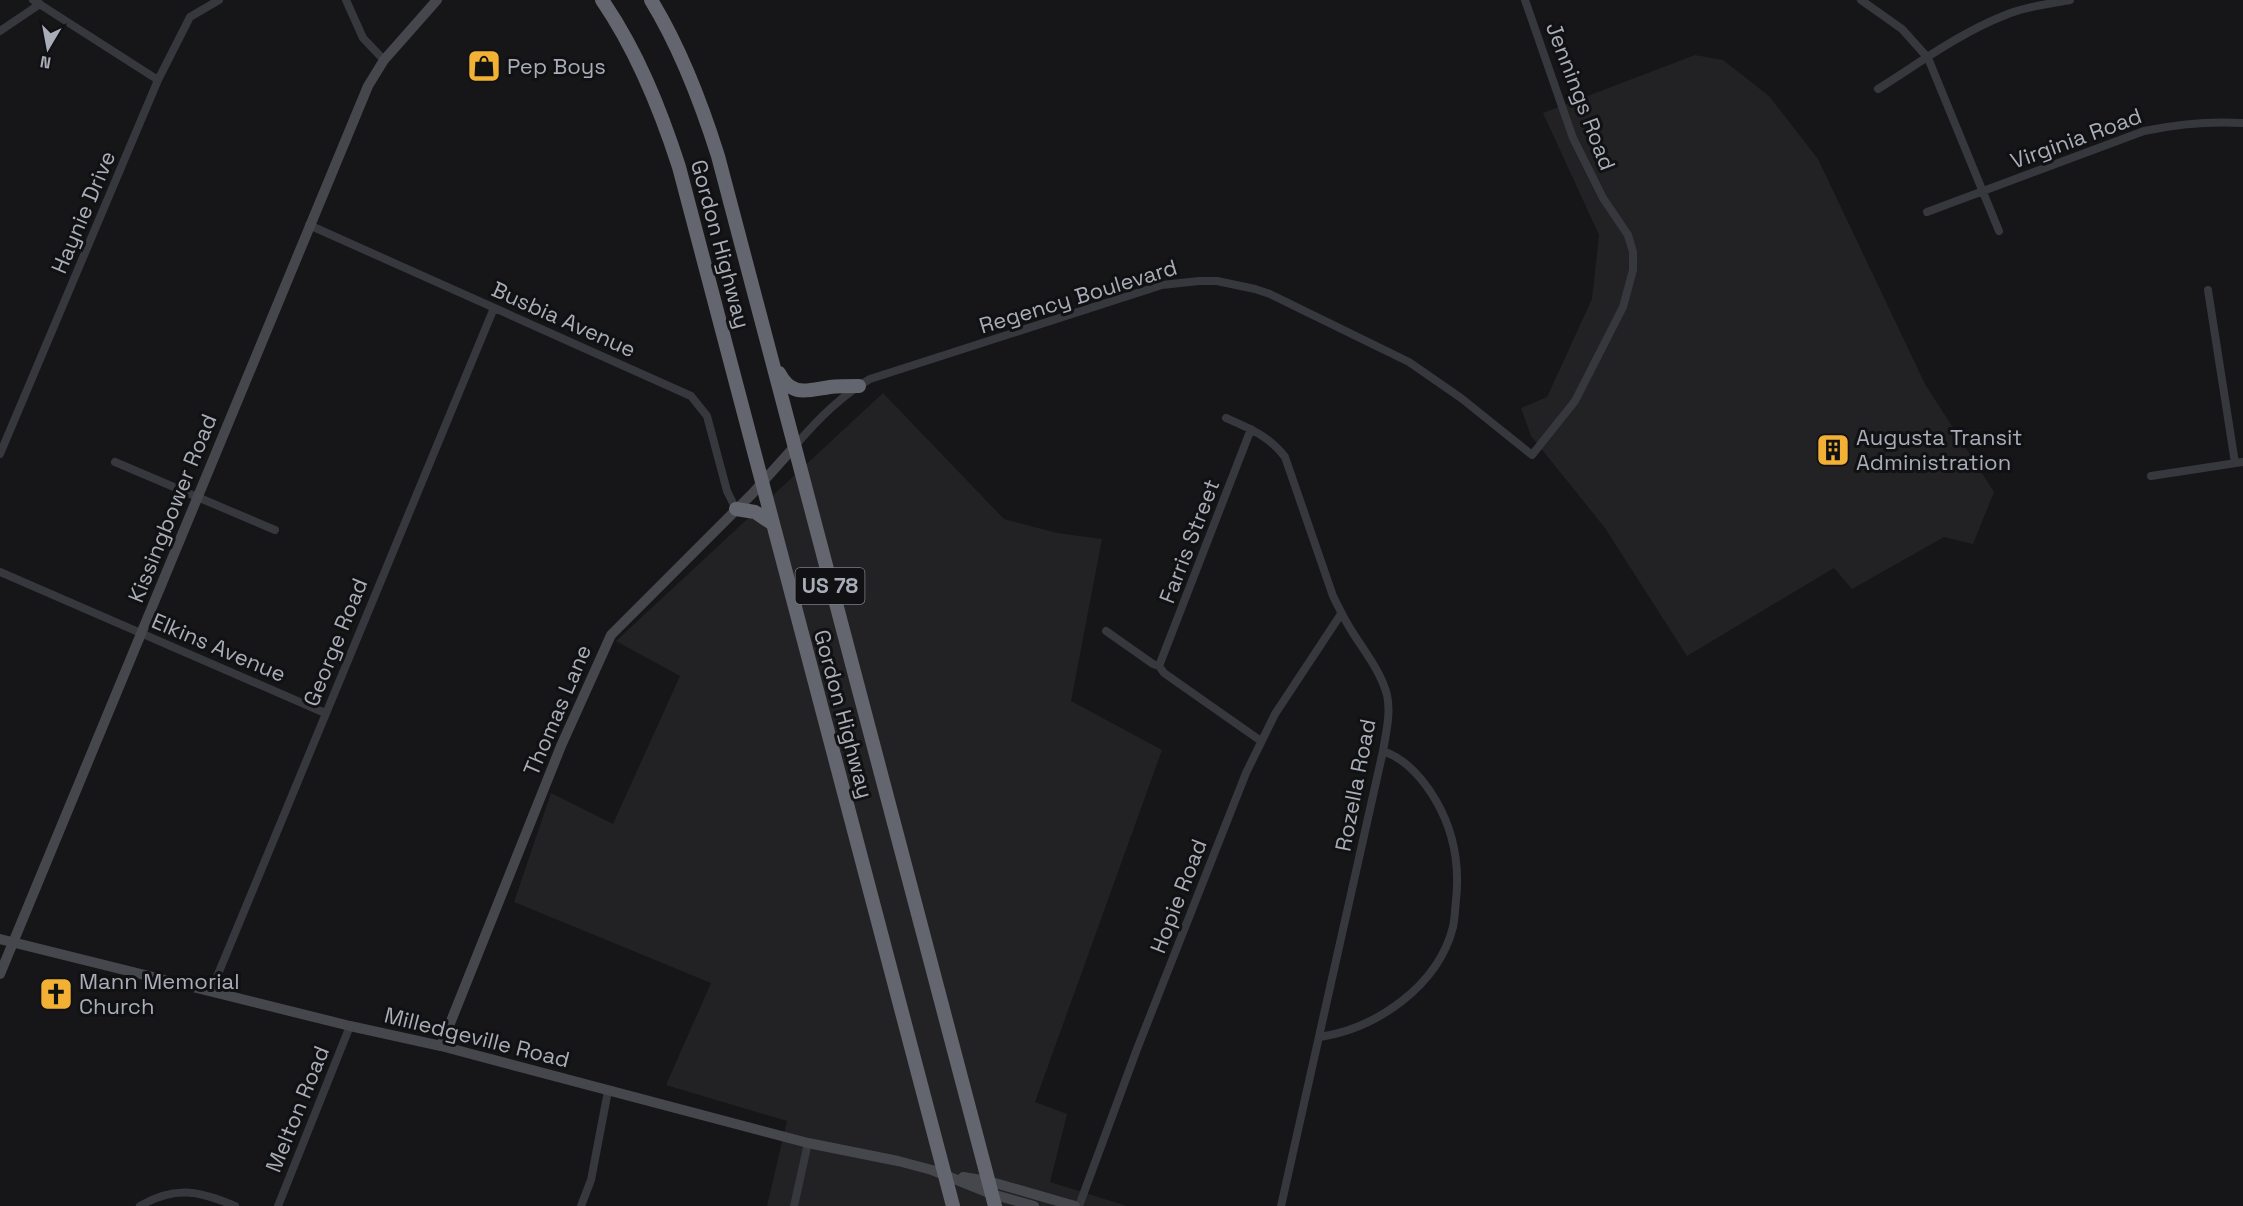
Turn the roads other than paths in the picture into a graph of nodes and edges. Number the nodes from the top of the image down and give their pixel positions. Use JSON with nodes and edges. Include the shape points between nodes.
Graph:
{"nodes":[{"id":1,"x":219,"y":0,"type":"edge"},
{"id":2,"x":346,"y":0,"type":"edge"},
{"id":3,"x":437,"y":0,"type":"edge"},
{"id":4,"x":602,"y":0,"type":"edge"},
{"id":5,"x":651,"y":0,"type":"edge"},
{"id":6,"x":1526,"y":0,"type":"edge"},
{"id":7,"x":1861,"y":0,"type":"edge"},
{"id":8,"x":2070,"y":0,"type":"edge"},
{"id":9,"x":37,"y":2,"type":"edge"},
{"id":10,"x":0,"y":31,"type":"edge"},
{"id":11,"x":1928,"y":58,"type":"junction"},
{"id":12,"x":384,"y":60,"type":"junction"},
{"id":13,"x":158,"y":80,"type":"junction"},
{"id":14,"x":1878,"y":89,"type":"dead end"},
{"id":15,"x":2243,"y":123,"type":"edge"},
{"id":16,"x":1984,"y":192,"type":"junction"},
{"id":17,"x":1927,"y":212,"type":"dead end"},
{"id":18,"x":309,"y":225,"type":"junction"},
{"id":19,"x":1999,"y":231,"type":"dead end"},
{"id":20,"x":2208,"y":290,"type":"dead end"},
{"id":21,"x":494,"y":308,"type":"junction"},
{"id":22,"x":773,"y":361,"type":"junction"},
{"id":23,"x":859,"y":386,"type":"junction"},
{"id":24,"x":1226,"y":418,"type":"dead end"},
{"id":25,"x":1251,"y":429,"type":"junction"},
{"id":26,"x":795,"y":446,"type":"junction"},
{"id":27,"x":0,"y":454,"type":"edge"},
{"id":28,"x":1532,"y":455,"type":"joint"},
{"id":29,"x":115,"y":462,"type":"dead end"},
{"id":30,"x":2239,"y":462,"type":"edge"},
{"id":31,"x":2151,"y":476,"type":"dead end"},
{"id":32,"x":762,"y":483,"type":"junction"},
{"id":33,"x":198,"y":496,"type":"junction"},
{"id":34,"x":736,"y":509,"type":"junction"},
{"id":35,"x":772,"y":524,"type":"junction"},
{"id":36,"x":275,"y":530,"type":"dead end"},
{"id":37,"x":0,"y":572,"type":"edge"},
{"id":38,"x":1341,"y":614,"type":"junction"},
{"id":39,"x":1106,"y":631,"type":"dead end"},
{"id":40,"x":141,"y":633,"type":"junction"},
{"id":41,"x":1159,"y":666,"type":"junction"},
{"id":42,"x":325,"y":713,"type":"junction"},
{"id":43,"x":1261,"y":741,"type":"junction"},
{"id":44,"x":1383,"y":751,"type":"junction"},
{"id":45,"x":0,"y":939,"type":"edge"},
{"id":46,"x":12,"y":942,"type":"junction"},
{"id":47,"x":0,"y":974,"type":"edge"},
{"id":48,"x":211,"y":991,"type":"junction"},
{"id":49,"x":350,"y":1026,"type":"junction"},
{"id":50,"x":1320,"y":1037,"type":"junction"},
{"id":51,"x":441,"y":1046,"type":"junction"},
{"id":52,"x":608,"y":1091,"type":"junction"},
{"id":53,"x":808,"y":1143,"type":"junction"},
{"id":54,"x":944,"y":1174,"type":"junction"},
{"id":55,"x":991,"y":1194,"type":"edge"},
{"id":56,"x":140,"y":1206,"type":"edge"},
{"id":57,"x":235,"y":1206,"type":"edge"},
{"id":58,"x":278,"y":1206,"type":"edge"},
{"id":59,"x":581,"y":1206,"type":"edge"},
{"id":60,"x":794,"y":1206,"type":"edge"},
{"id":61,"x":953,"y":1206,"type":"edge"},
{"id":62,"x":1034,"y":1206,"type":"edge"},
{"id":63,"x":1077,"y":1206,"type":"edge"},
{"id":64,"x":1281,"y":1206,"type":"edge"}],
"edges":[{"from":1,"to":13,"type":"street","name":"Haynie Drive","via":[[190,17]]},
{"from":2,"to":12,"type":"street","via":[[363,39]]},
{"from":3,"to":12,"type":"street","name":"Kissingbower Road"},
{"from":4,"to":32,"type":"highway","name":"Gordon Highway","number":"US 78","via":[[626,38],[669,134]]},
{"from":5,"to":22,"type":"highway","name":"Gordon Highway","number":"US 78","via":[[702,107]]},
{"from":6,"to":28,"type":"street","name":"Jennings Road","via":[[1573,138],[1603,198],[1628,235],[1633,252],[1633,270],[1623,307],[1575,401]]},
{"from":7,"to":11,"type":"street","via":[[1902,29]]},
{"from":8,"to":11,"type":"street","via":[[2004,15]]},
{"from":9,"to":10,"type":"street"},
{"from":9,"to":13,"type":"street"},
{"from":11,"to":14,"type":"street"},
{"from":11,"to":16,"type":"street"},
{"from":12,"to":18,"type":"street","name":"Kissingbower Road","via":[[368,86]]},
{"from":13,"to":27,"type":"street","name":"Haynie Drive"},
{"from":15,"to":16,"type":"street","name":"Virginia Road","via":[[2188,123],[2144,130]]},
{"from":16,"to":17,"type":"street","name":"Virginia Road"},
{"from":16,"to":19,"type":"street"},
{"from":18,"to":21,"type":"street","name":"Busbia Avenue"},
{"from":18,"to":33,"type":"street","name":"Kissingbower Road"},
{"from":20,"to":30,"type":"street"},
{"from":21,"to":34,"type":"street","name":"Busbia Avenue","via":[[691,396],[707,416],[727,491]]},
{"from":21,"to":42,"type":"street","name":"George Road"},
{"from":22,"to":23,"type":"highway","via":[[784,382],[799,390]]},
{"from":22,"to":26,"type":"highway","name":"Gordon Highway","number":"US 78"},
{"from":23,"to":26,"type":"street","name":"Regency Boulevard"},
{"from":23,"to":28,"type":"street","name":"Regency Boulevard","via":[[1162,285],[1217,281],[1270,294],[1409,362]]},
{"from":24,"to":25,"type":"street","name":"Rozella Road"},
{"from":25,"to":38,"type":"street","name":"Rozella Road","via":[[1272,442],[1285,457]]},
{"from":25,"to":41,"type":"street","name":"Farris Street"},
{"from":26,"to":32,"type":"street","name":"Thomas Lane"},
{"from":26,"to":55,"type":"highway","name":"Gordon Highway","number":"US 78"},
{"from":29,"to":33,"type":"street"},
{"from":30,"to":31,"type":"street"},
{"from":32,"to":34,"type":"street","name":"Thomas Lane"},
{"from":32,"to":35,"type":"highway","name":"Gordon Highway","number":"US 78"},
{"from":33,"to":36,"type":"street"},
{"from":33,"to":40,"type":"street","name":"Kissingbower Road"},
{"from":34,"to":35,"type":"highway","via":[[755,512]]},
{"from":34,"to":51,"type":"street","name":"Thomas Lane","via":[[611,635],[561,746]]},
{"from":35,"to":54,"type":"highway","name":"Gordon Highway","number":"US 78"},
{"from":37,"to":40,"type":"street","name":"Elkins Avenue"},
{"from":38,"to":43,"type":"street","name":"Hopie Road"},
{"from":38,"to":44,"type":"street","name":"Rozella Road","via":[[1369,657],[1386,693],[1388,714]]},
{"from":39,"to":41,"type":"street"},
{"from":40,"to":42,"type":"street","name":"Elkins Avenue"},
{"from":40,"to":46,"type":"street","name":"Kissingbower Road"},
{"from":41,"to":43,"type":"street"},
{"from":42,"to":48,"type":"street","name":"George Road"},
{"from":43,"to":63,"type":"street","name":"Hopie Road"},
{"from":44,"to":50,"type":"street","name":"Rozella Road"},
{"from":44,"to":50,"type":"street","via":[[1403,762],[1425,783],[1452,834],[1458,874],[1453,927],[1429,972],[1400,1003],[1361,1026]]},
{"from":45,"to":46,"type":"street","name":"Milledgeville Road"},
{"from":46,"to":47,"type":"street","name":"Kissingbower Road"},
{"from":46,"to":48,"type":"street","name":"Milledgeville Road"},
{"from":48,"to":49,"type":"street","name":"Milledgeville Road"},
{"from":49,"to":51,"type":"street","name":"Milledgeville Road"},
{"from":49,"to":58,"type":"street","name":"Melton Road"},
{"from":50,"to":64,"type":"street","name":"Rozella Road"},
{"from":51,"to":52,"type":"street","name":"Milledgeville Road"},
{"from":52,"to":53,"type":"street","name":"Milledgeville Road"},
{"from":52,"to":59,"type":"street","via":[[591,1180]]},
{"from":53,"to":54,"type":"street","name":"Milledgeville Road"},
{"from":53,"to":60,"type":"street"},
{"from":54,"to":55,"type":"street","name":"Milledgeville Road"},
{"from":54,"to":61,"type":"highway","name":"Gordon Highway","number":"US 78"},
{"from":55,"to":62,"type":"street","name":"Milledgeville Road"},
{"from":55,"to":63,"type":"street","name":"Milledgeville Road"},
{"from":56,"to":57,"type":"street","via":[[188,1190]]}]}
